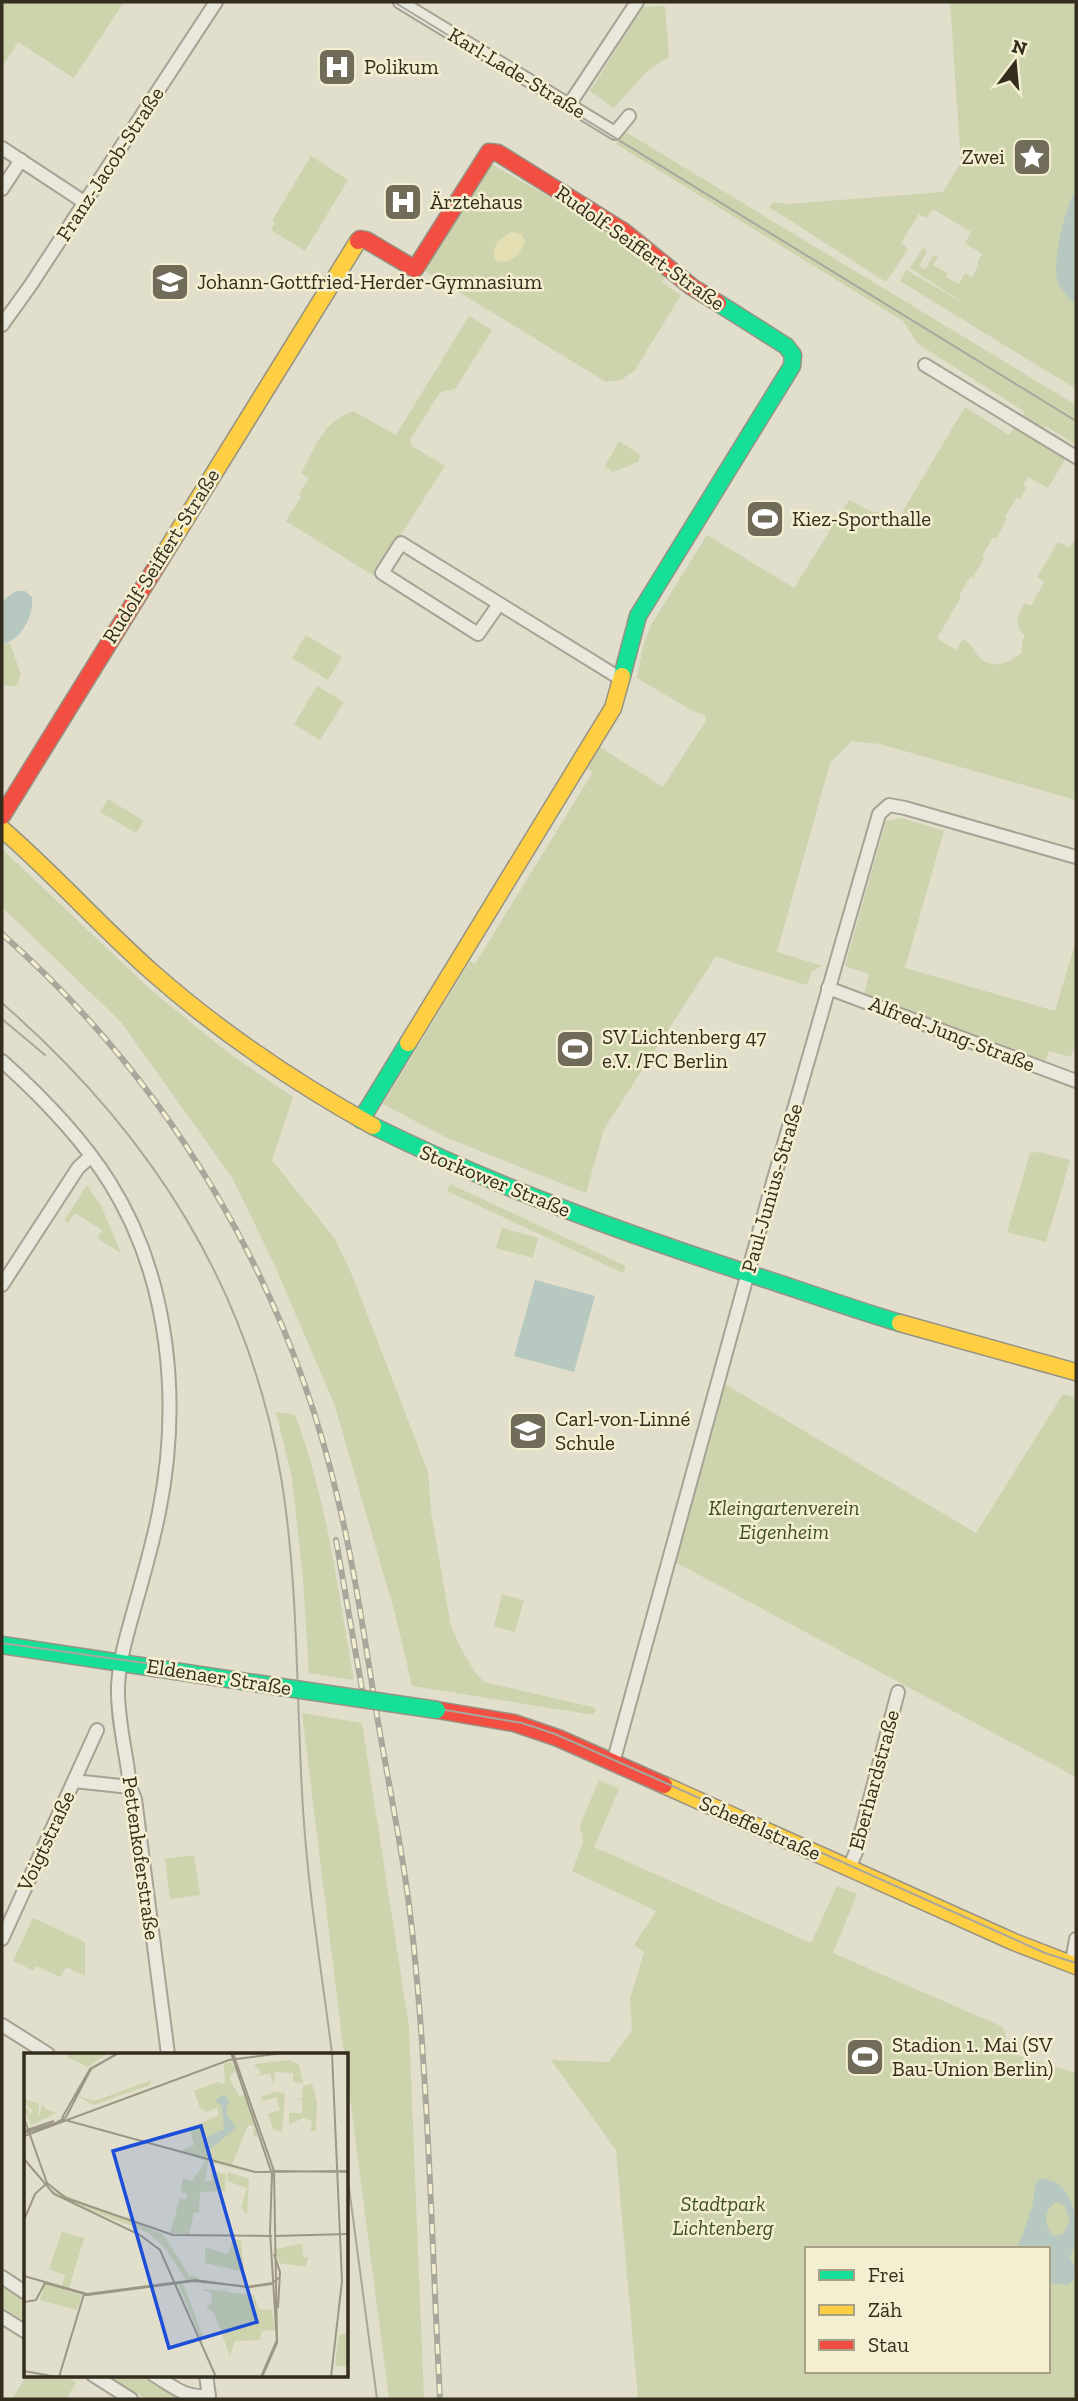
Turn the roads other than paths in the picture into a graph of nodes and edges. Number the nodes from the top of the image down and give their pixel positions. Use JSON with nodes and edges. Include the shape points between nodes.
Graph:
{"nodes":[{"id":1,"x":216,"y":2,"type":"edge"},
{"id":2,"x":400,"y":2,"type":"edge"},
{"id":3,"x":636,"y":2,"type":"edge"},
{"id":4,"x":569,"y":105,"type":"junction"},
{"id":5,"x":629,"y":116,"type":"dead end"},
{"id":6,"x":2,"y":148,"type":"edge"},
{"id":7,"x":21,"y":160,"type":"junction"},
{"id":8,"x":2,"y":189,"type":"edge"},
{"id":9,"x":84,"y":202,"type":"junction"},
{"id":10,"x":2,"y":325,"type":"edge"},
{"id":11,"x":926,"y":365,"type":"dead end"},
{"id":12,"x":1076,"y":457,"type":"edge"},
{"id":13,"x":499,"y":604,"type":"junction"},
{"id":14,"x":621,"y":679,"type":"junction"},
{"id":15,"x":2,"y":816,"type":"edge"},
{"id":16,"x":2,"y":829,"type":"edge"},
{"id":17,"x":1076,"y":857,"type":"edge"},
{"id":18,"x":828,"y":988,"type":"junction"},
{"id":19,"x":2,"y":1061,"type":"edge"},
{"id":20,"x":1076,"y":1081,"type":"edge"},
{"id":21,"x":361,"y":1120,"type":"junction"},
{"id":22,"x":91,"y":1156,"type":"junction"},
{"id":23,"x":748,"y":1273,"type":"junction"},
{"id":24,"x":2,"y":1285,"type":"edge"},
{"id":25,"x":1076,"y":1372,"type":"edge"},
{"id":26,"x":2,"y":1645,"type":"edge"},
{"id":27,"x":120,"y":1662,"type":"junction"},
{"id":28,"x":898,"y":1692,"type":"dead end"},
{"id":29,"x":437,"y":1710,"type":"joint"},
{"id":30,"x":97,"y":1730,"type":"dead end"},
{"id":31,"x":613,"y":1763,"type":"junction"},
{"id":32,"x":74,"y":1781,"type":"junction"},
{"id":33,"x":130,"y":1787,"type":"junction"},
{"id":34,"x":849,"y":1868,"type":"junction"},
{"id":35,"x":2,"y":1939,"type":"edge"},
{"id":36,"x":1076,"y":1940,"type":"edge"},
{"id":37,"x":1076,"y":1965,"type":"edge"},
{"id":38,"x":2,"y":2025,"type":"edge"},
{"id":39,"x":46,"y":2053,"type":"edge"},
{"id":40,"x":168,"y":2053,"type":"edge"},
{"id":41,"x":2,"y":2277,"type":"edge"},
{"id":42,"x":24,"y":2292,"type":"edge"},
{"id":43,"x":2,"y":2317,"type":"edge"},
{"id":44,"x":24,"y":2331,"type":"edge"},
{"id":45,"x":95,"y":2376,"type":"edge"},
{"id":46,"x":156,"y":2376,"type":"edge"},
{"id":47,"x":206,"y":2376,"type":"edge"},
{"id":48,"x":131,"y":2399,"type":"edge"}],
"edges":[{"from":1,"to":9,"type":"street","name":"Franz-Jacob-Straße"},
{"from":2,"to":4,"type":"street","name":"Karl-Lade-Straße"},
{"from":3,"to":4,"type":"street"},
{"from":4,"to":5,"type":"street","name":"Karl-Lade-Straße","via":[[615,133]]},
{"from":6,"to":7,"type":"street"},
{"from":7,"to":8,"type":"street"},
{"from":7,"to":9,"type":"street"},
{"from":9,"to":10,"type":"street","name":"Franz-Jacob-Straße"},
{"from":11,"to":12,"type":"street"},
{"from":13,"to":13,"type":"street","via":[[401,543],[383,573],[478,634]]},
{"from":13,"to":14,"type":"street"},
{"from":14,"to":15,"type":"street","name":"Rudolf-Seiffert-Straße","via":[[638,616],[792,366],[793,355],[786,346],[692,287],[623,231],[498,153],[489,152],[415,269],[366,240],[356,243]]},
{"from":14,"to":21,"type":"street","name":"Rudolf-Seiffert-Straße","via":[[613,708],[595,740]]},
{"from":16,"to":21,"type":"street","name":"Storkower Straße","via":[[180,997],[257,1056]]},
{"from":17,"to":18,"type":"street","name":"Paul-Junius-Straße","via":[[889,805],[879,814]]},
{"from":18,"to":20,"type":"street","name":"Alfred-Jung-Straße"},
{"from":18,"to":23,"type":"street","name":"Paul-Junius-Straße"},
{"from":19,"to":22,"type":"street","name":"Pettenkoferstraße"},
{"from":21,"to":23,"type":"street","name":"Storkower Straße","via":[[495,1184],[647,1242]]},
{"from":22,"to":24,"type":"street","via":[[77,1170]]},
{"from":22,"to":27,"type":"street","name":"Pettenkoferstraße","via":[[132,1224],[150,1270],[169,1380],[164,1488]]},
{"from":23,"to":25,"type":"street","name":"Storkower Straße","via":[[854,1309]]},
{"from":23,"to":31,"type":"street","name":"Paul-Junius-Straße"},
{"from":26,"to":27,"type":"street","name":"Eldenaer Straße"},
{"from":27,"to":29,"type":"street","name":"Eldenaer Straße","bridge":true},
{"from":27,"to":33,"type":"street","name":"Pettenkoferstraße","via":[[118,1693]]},
{"from":28,"to":34,"type":"street","name":"Eberhardstraße"},
{"from":29,"to":31,"type":"street","name":"Scheffelstraße","via":[[514,1723]]},
{"from":30,"to":32,"type":"street","name":"Voigtstraße"},
{"from":31,"to":34,"type":"street","name":"Scheffelstraße"},
{"from":32,"to":33,"type":"street","name":"Voigtstraße"},
{"from":32,"to":35,"type":"street","name":"Voigtstraße"},
{"from":33,"to":40,"type":"street","name":"Pettenkoferstraße"},
{"from":34,"to":37,"type":"street","name":"Scheffelstraße"},
{"from":36,"to":37,"type":"street"},
{"from":38,"to":39,"type":"street"},
{"from":41,"to":42,"type":"street"},
{"from":43,"to":44,"type":"street"},
{"from":45,"to":48,"type":"street"},
{"from":46,"to":47,"type":"street","via":[[186,2395],[209,2396]]}]}
